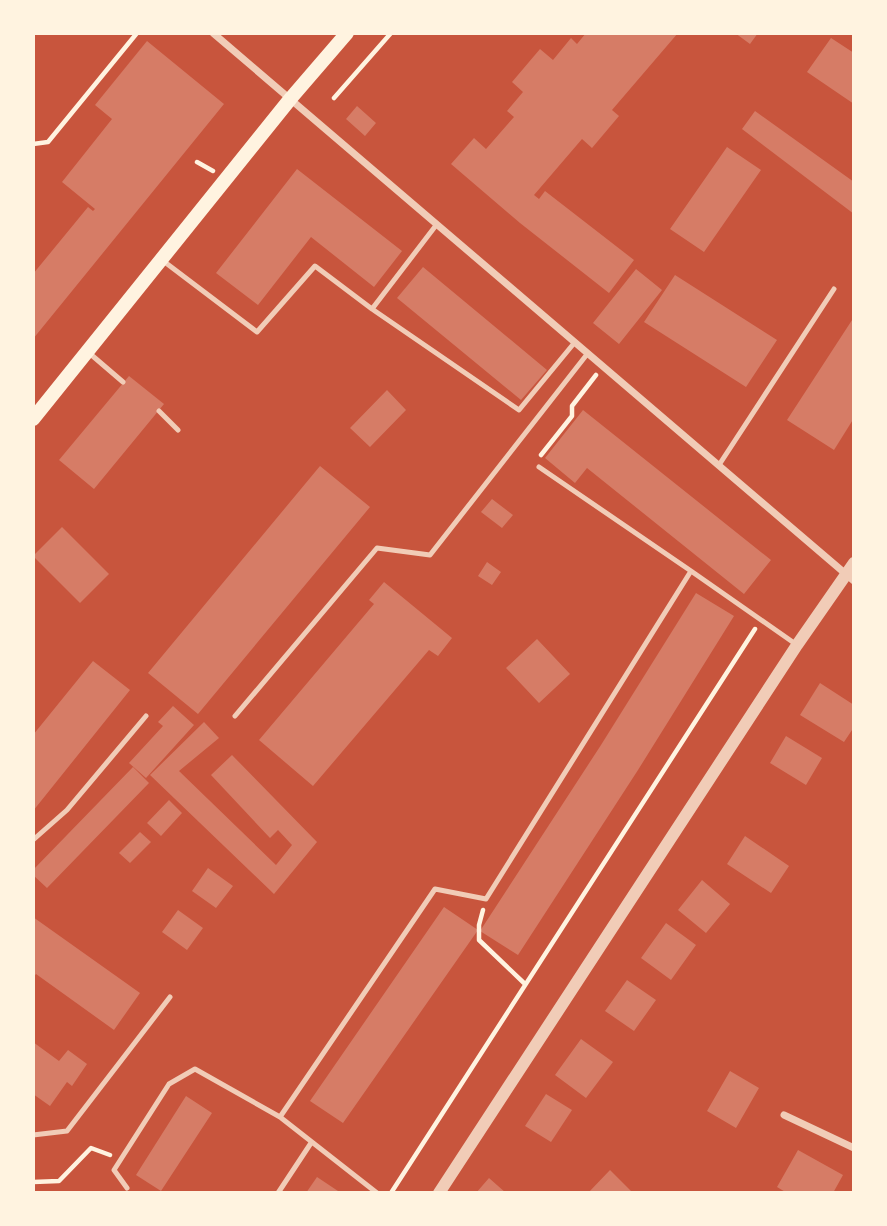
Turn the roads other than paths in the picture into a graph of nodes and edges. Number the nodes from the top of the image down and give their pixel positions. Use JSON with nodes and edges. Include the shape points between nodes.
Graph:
{"nodes":[{"id":1,"x":213,"y":33,"type":"edge"},
{"id":2,"x":347,"y":33,"type":"edge"},
{"id":3,"x":290,"y":98,"type":"junction"},
{"id":4,"x":437,"y":224,"type":"junction"},
{"id":5,"x":162,"y":260,"type":"junction"},
{"id":6,"x":834,"y":289,"type":"dead end"},
{"id":7,"x":372,"y":309,"type":"junction"},
{"id":8,"x":575,"y":342,"type":"junction"},
{"id":9,"x":88,"y":352,"type":"junction"},
{"id":10,"x":588,"y":353,"type":"junction"},
{"id":11,"x":123,"y":382,"type":"dead end"},
{"id":12,"x":159,"y":411,"type":"dead end"},
{"id":13,"x":33,"y":419,"type":"edge"},
{"id":14,"x":178,"y":430,"type":"dead end"},
{"id":15,"x":719,"y":465,"type":"junction"},
{"id":16,"x":540,"y":467,"type":"road end"},
{"id":17,"x":854,"y":563,"type":"edge"},
{"id":18,"x":691,"y":571,"type":"junction"},
{"id":19,"x":850,"y":578,"type":"edge"},
{"id":20,"x":797,"y":645,"type":"junction"},
{"id":21,"x":146,"y":716,"type":"dead end"},
{"id":22,"x":235,"y":716,"type":"dead end"},
{"id":23,"x":33,"y":840,"type":"edge"},
{"id":24,"x":170,"y":997,"type":"dead end"},
{"id":25,"x":785,"y":1115,"type":"dead end"},
{"id":26,"x":279,"y":1117,"type":"junction"},
{"id":27,"x":33,"y":1135,"type":"edge"},
{"id":28,"x":311,"y":1143,"type":"junction"},
{"id":29,"x":854,"y":1147,"type":"edge"},
{"id":30,"x":127,"y":1188,"type":"dead end"},
{"id":31,"x":278,"y":1193,"type":"edge"},
{"id":32,"x":377,"y":1193,"type":"edge"},
{"id":33,"x":439,"y":1193,"type":"edge"}],
"edges":[{"from":1,"to":3,"type":"street"},
{"from":2,"to":3,"type":"main road"},
{"from":3,"to":4,"type":"street"},
{"from":3,"to":5,"type":"main road"},
{"from":4,"to":7,"type":"lane"},
{"from":4,"to":8,"type":"street"},
{"from":5,"to":7,"type":"lane","via":[[257,332],[315,266]]},
{"from":5,"to":9,"type":"main road"},
{"from":6,"to":15,"type":"lane"},
{"from":7,"to":8,"type":"lane","via":[[519,410]]},
{"from":8,"to":10,"type":"street"},
{"from":9,"to":11,"type":"lane"},
{"from":9,"to":13,"type":"main road"},
{"from":10,"to":15,"type":"street"},
{"from":10,"to":22,"type":"lane","via":[[430,555],[377,548]]},
{"from":12,"to":14,"type":"lane"},
{"from":15,"to":19,"type":"street"},
{"from":16,"to":18,"type":"lane"},
{"from":17,"to":19,"type":"street"},
{"from":18,"to":20,"type":"lane"},
{"from":18,"to":26,"type":"lane","via":[[486,899],[435,890]]},
{"from":19,"to":20,"type":"street"},
{"from":20,"to":33,"type":"street"},
{"from":21,"to":23,"type":"lane","via":[[66,810]]},
{"from":24,"to":27,"type":"lane","via":[[67,1130]]},
{"from":25,"to":29,"type":"street"},
{"from":26,"to":28,"type":"lane"},
{"from":26,"to":30,"type":"lane","via":[[195,1069],[169,1084],[114,1170]]},
{"from":28,"to":31,"type":"lane"},
{"from":28,"to":32,"type":"lane"}]}
